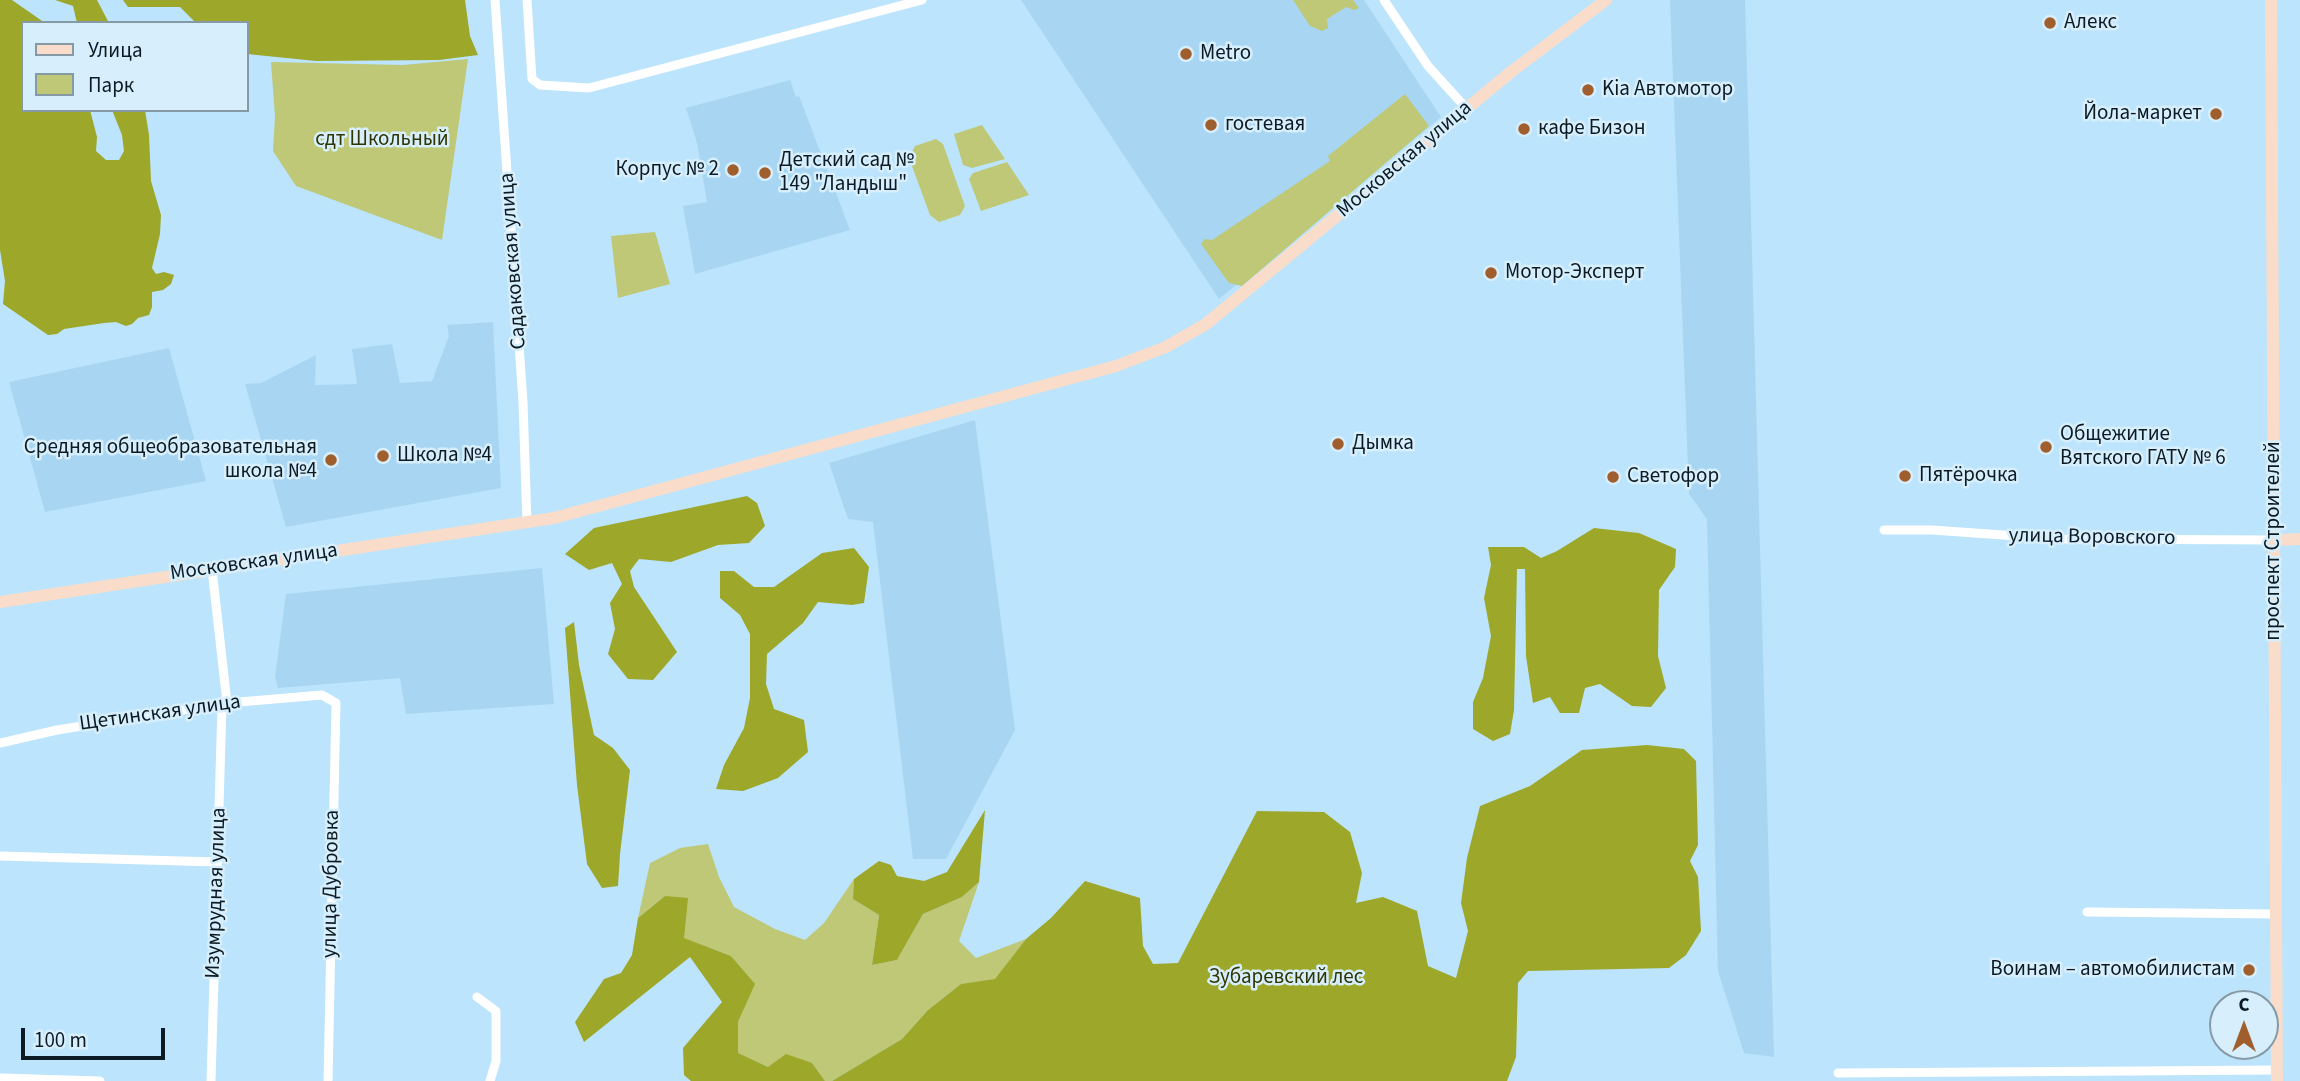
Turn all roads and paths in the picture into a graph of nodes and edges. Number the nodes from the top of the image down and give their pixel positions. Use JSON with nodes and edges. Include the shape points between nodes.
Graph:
{"nodes":[{"id":1,"x":495,"y":0,"type":"edge"},
{"id":2,"x":527,"y":0,"type":"edge"},
{"id":3,"x":922,"y":0,"type":"edge"},
{"id":4,"x":1384,"y":0,"type":"edge"},
{"id":5,"x":1606,"y":0,"type":"edge"},
{"id":6,"x":2271,"y":0,"type":"edge"},
{"id":7,"x":1467,"y":109,"type":"junction"},
{"id":8,"x":527,"y":523,"type":"junction"},
{"id":9,"x":1884,"y":530,"type":"dead end"},
{"id":10,"x":2300,"y":539,"type":"edge"},
{"id":11,"x":2274,"y":540,"type":"junction"},
{"id":12,"x":212,"y":569,"type":"junction"},
{"id":13,"x":0,"y":602,"type":"edge"},
{"id":14,"x":322,"y":695,"type":"joint"},
{"id":15,"x":225,"y":704,"type":"junction"},
{"id":16,"x":0,"y":743,"type":"edge"},
{"id":17,"x":0,"y":856,"type":"edge"},
{"id":18,"x":218,"y":862,"type":"junction"},
{"id":19,"x":2087,"y":912,"type":"dead end"},
{"id":20,"x":2276,"y":914,"type":"junction"},
{"id":21,"x":477,"y":997,"type":"dead end"},
{"id":22,"x":1838,"y":1073,"type":"dead end"},
{"id":23,"x":2277,"y":1075,"type":"edge"},
{"id":24,"x":0,"y":1078,"type":"edge"},
{"id":25,"x":100,"y":1081,"type":"edge"},
{"id":26,"x":211,"y":1081,"type":"edge"},
{"id":27,"x":328,"y":1081,"type":"edge"},
{"id":28,"x":490,"y":1081,"type":"edge"}],
"edges":[{"from":1,"to":8,"type":"street","name":"Садаковская улица","via":[[523,390]]},
{"from":2,"to":3,"type":"street","via":[[534,81],[589,88]]},
{"from":4,"to":7,"type":"street","via":[[1428,66]]},
{"from":5,"to":7,"type":"main road","name":"Московская улица"},
{"from":6,"to":11,"type":"main road","name":"проспект Строителей"},
{"from":7,"to":8,"type":"main road","name":"Московская улица","via":[[1206,324],[1166,347],[1104,370]]},
{"from":8,"to":12,"type":"main road","name":"Московская улица"},
{"from":9,"to":11,"type":"street","name":"улица Воровского","via":[[2060,539]]},
{"from":10,"to":11,"type":"main road","name":"улица Воровского"},
{"from":11,"to":20,"type":"main road","name":"проспект Строителей"},
{"from":12,"to":13,"type":"main road","name":"Московская улица"},
{"from":12,"to":15,"type":"street","name":"Изумрудная улица"},
{"from":14,"to":15,"type":"street","name":"Щетинская улица"},
{"from":14,"to":27,"type":"street","name":"улица Дубровка","via":[[336,702]]},
{"from":15,"to":16,"type":"street","name":"Щетинская улица"},
{"from":15,"to":18,"type":"street","name":"Изумрудная улица"},
{"from":17,"to":18,"type":"street"},
{"from":18,"to":26,"type":"street","name":"Изумрудная улица"},
{"from":19,"to":20,"type":"street"},
{"from":20,"to":23,"type":"main road","name":"проспект Строителей"},
{"from":21,"to":28,"type":"street","via":[[496,1011],[496,1061]]},
{"from":22,"to":23,"type":"street"},
{"from":24,"to":25,"type":"street"}]}
